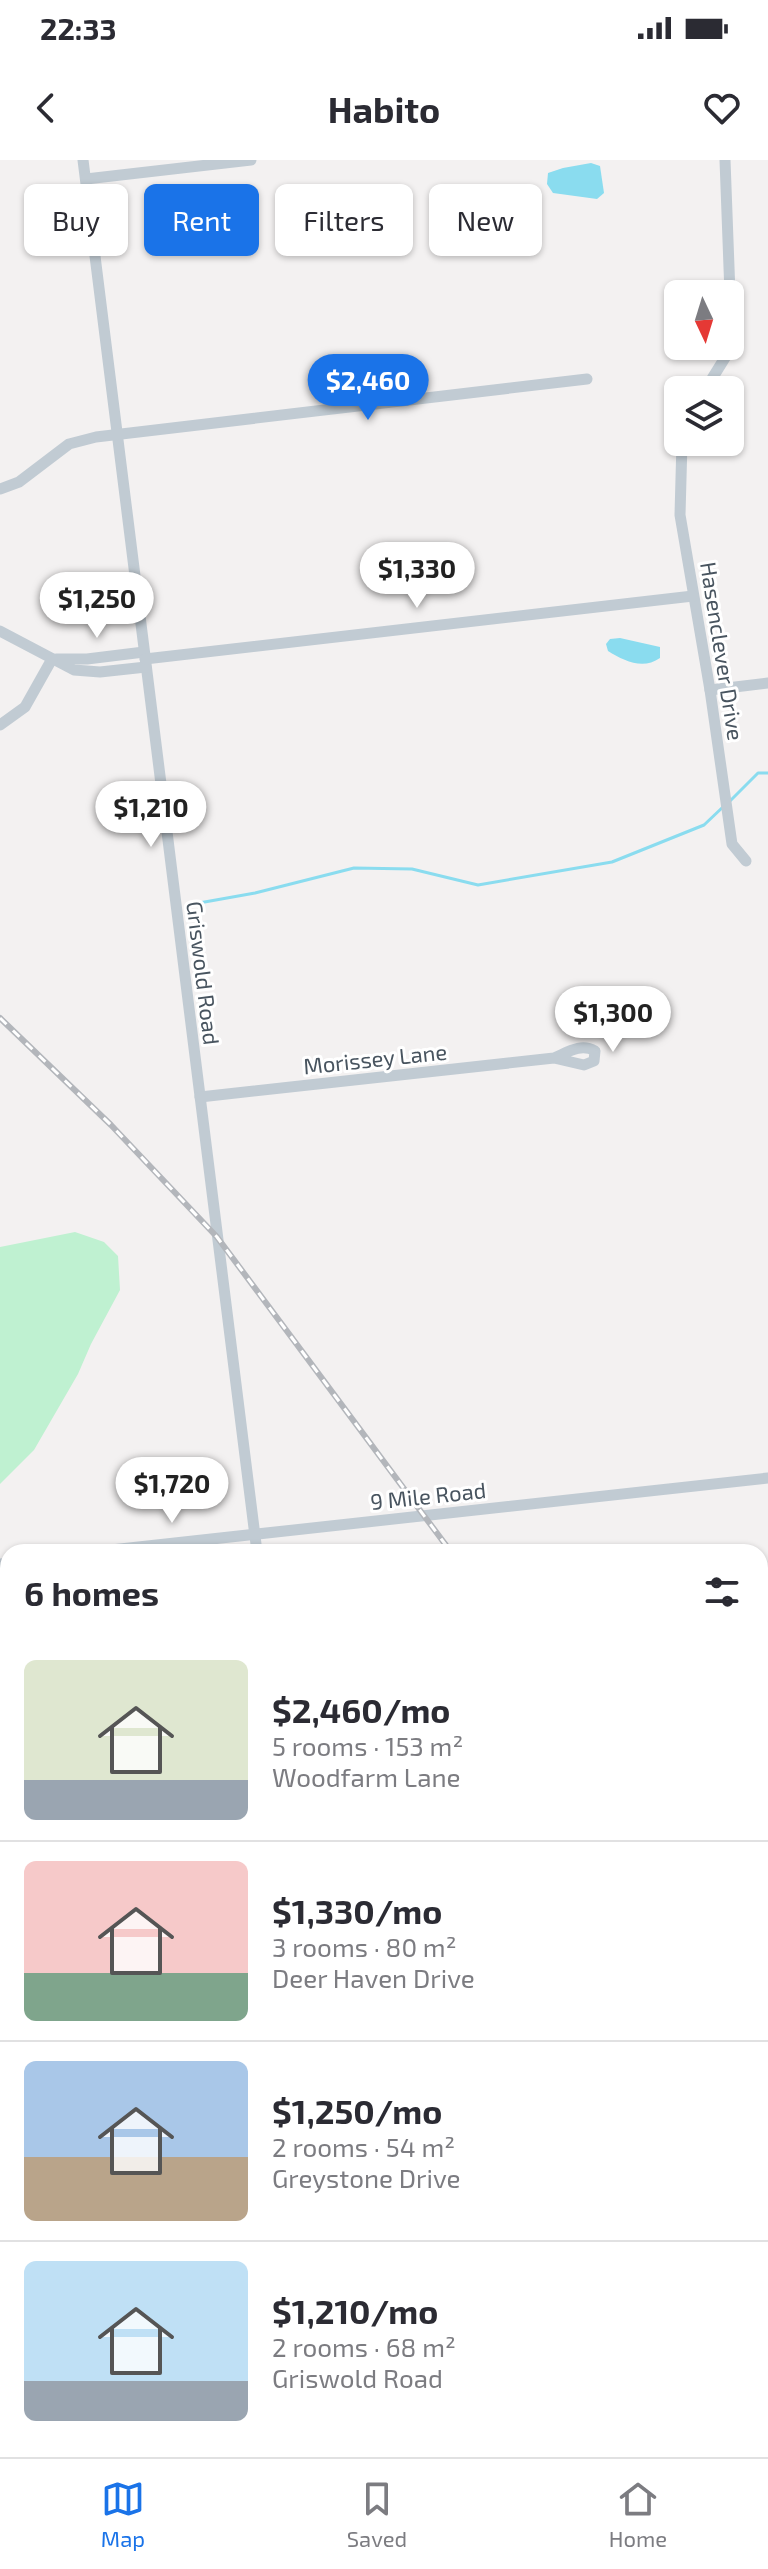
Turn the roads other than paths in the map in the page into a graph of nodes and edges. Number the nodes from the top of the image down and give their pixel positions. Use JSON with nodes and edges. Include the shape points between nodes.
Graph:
{"nodes":[{"id":1,"x":83,"y":160,"type":"edge"},
{"id":2,"x":251,"y":160,"type":"edge"},
{"id":3,"x":725,"y":160,"type":"edge"},
{"id":4,"x":86,"y":179,"type":"junction"},
{"id":5,"x":729,"y":280,"type":"edge"},
{"id":6,"x":587,"y":379,"type":"dead end"},
{"id":7,"x":117,"y":435,"type":"junction"},
{"id":8,"x":682,"y":456,"type":"edge"},
{"id":9,"x":0,"y":489,"type":"edge"},
{"id":10,"x":693,"y":596,"type":"junction"},
{"id":11,"x":0,"y":631,"type":"edge"},
{"id":12,"x":52,"y":659,"type":"junction"},
{"id":13,"x":145,"y":659,"type":"junction"},
{"id":14,"x":768,"y":683,"type":"edge"},
{"id":15,"x":710,"y":690,"type":"junction"},
{"id":16,"x":0,"y":725,"type":"edge"},
{"id":17,"x":746,"y":861,"type":"dead end"},
{"id":18,"x":554,"y":1058,"type":"dead end"},
{"id":19,"x":200,"y":1097,"type":"junction"},
{"id":20,"x":768,"y":1478,"type":"edge"},
{"id":21,"x":254,"y":1534,"type":"junction"},
{"id":22,"x":165,"y":1544,"type":"edge"},
{"id":23,"x":256,"y":1544,"type":"edge"}],
"edges":[{"from":1,"to":4,"type":"street","name":"Griswold Road"},
{"from":2,"to":4,"type":"street"},
{"from":3,"to":5,"type":"street"},
{"from":4,"to":7,"type":"street","name":"Griswold Road"},
{"from":6,"to":7,"type":"street"},
{"from":7,"to":9,"type":"street","via":[[69,444],[19,482]]},
{"from":7,"to":13,"type":"street","name":"Griswold Road"},
{"from":8,"to":10,"type":"street","name":"Hasenclever Drive","via":[[680,515]]},
{"from":10,"to":13,"type":"street"},
{"from":10,"to":15,"type":"street","name":"Hasenclever Drive"},
{"from":11,"to":12,"type":"street"},
{"from":12,"to":13,"type":"street"},
{"from":12,"to":16,"type":"street","via":[[25,707]]},
{"from":13,"to":19,"type":"street","name":"Griswold Road"},
{"from":14,"to":15,"type":"street"},
{"from":15,"to":17,"type":"street","name":"Hasenclever Drive","via":[[732,844]]},
{"from":18,"to":19,"type":"street","name":"Morissey Lane"},
{"from":19,"to":21,"type":"street","name":"Griswold Road"},
{"from":20,"to":21,"type":"street","name":"9 Mile Road"},
{"from":21,"to":22,"type":"street","name":"9 Mile Road"},
{"from":21,"to":23,"type":"street","name":"Griswold Road"}]}
